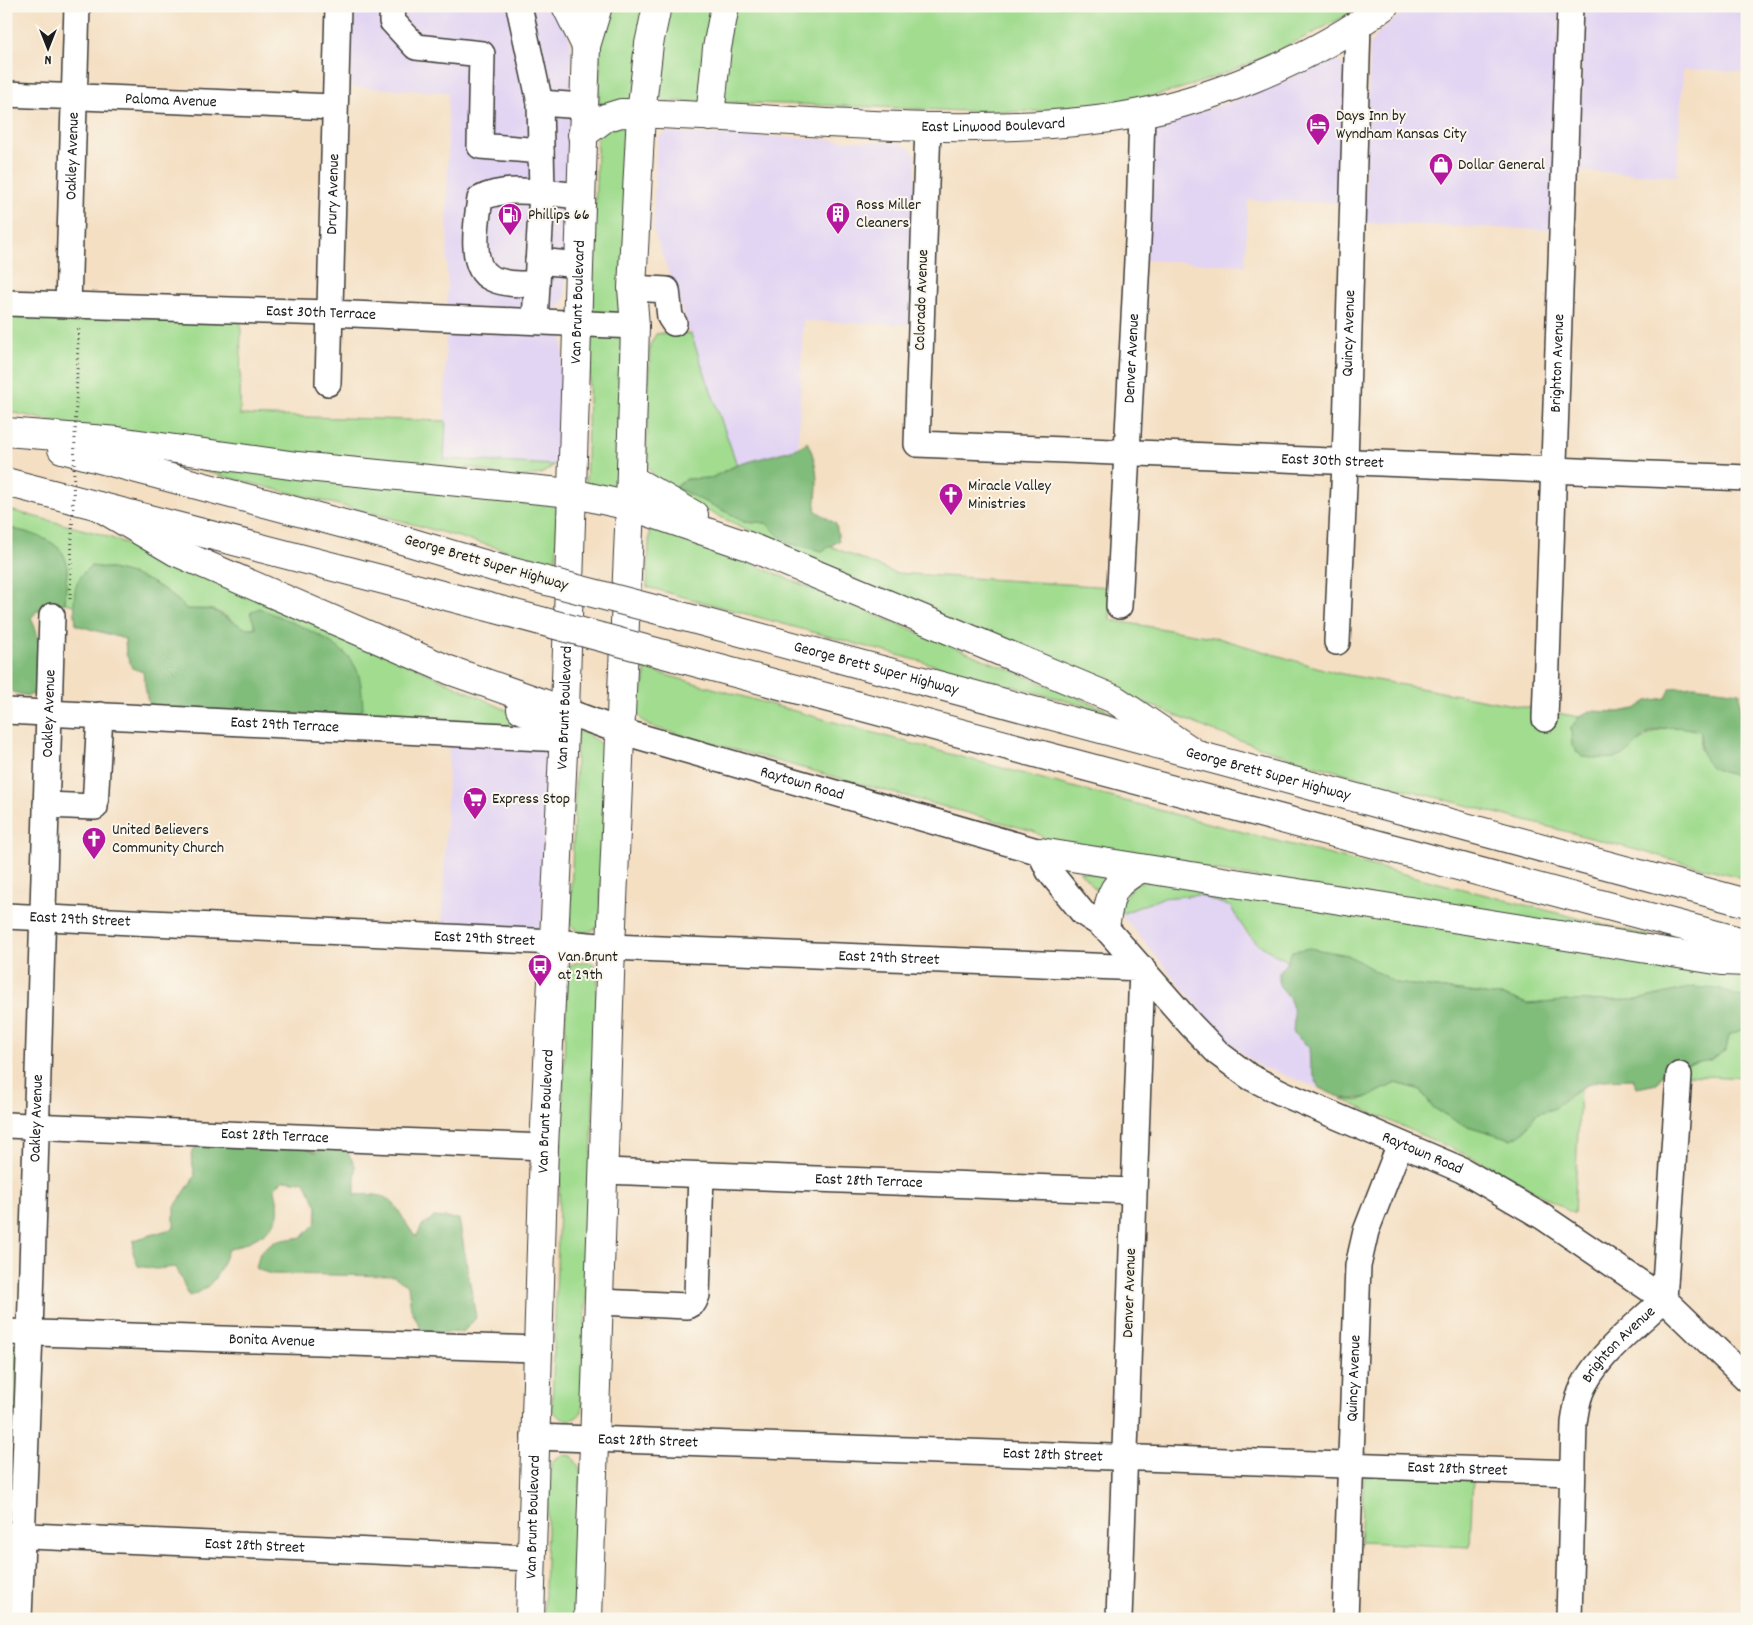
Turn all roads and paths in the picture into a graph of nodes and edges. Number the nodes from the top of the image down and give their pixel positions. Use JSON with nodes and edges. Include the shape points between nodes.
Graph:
{"nodes":[{"id":1,"x":77,"y":6,"type":"edge"},
{"id":2,"x":338,"y":6,"type":"edge"},
{"id":3,"x":393,"y":6,"type":"edge"},
{"id":4,"x":519,"y":6,"type":"edge"},
{"id":5,"x":566,"y":6,"type":"edge"},
{"id":6,"x":598,"y":6,"type":"edge"},
{"id":7,"x":657,"y":6,"type":"edge"},
{"id":8,"x":726,"y":6,"type":"edge"},
{"id":9,"x":1384,"y":6,"type":"edge"},
{"id":10,"x":1570,"y":6,"type":"edge"},
{"id":11,"x":1358,"y":25,"type":"junction"},
{"id":12,"x":586,"y":46,"type":"junction"},
{"id":13,"x":6,"y":94,"type":"edge"},
{"id":14,"x":74,"y":96,"type":"junction"},
{"id":15,"x":540,"y":103,"type":"junction"},
{"id":16,"x":583,"y":106,"type":"junction"},
{"id":17,"x":334,"y":107,"type":"junction"},
{"id":18,"x":1142,"y":112,"type":"junction"},
{"id":19,"x":641,"y":114,"type":"junction"},
{"id":20,"x":710,"y":117,"type":"junction"},
{"id":21,"x":928,"y":126,"type":"junction"},
{"id":22,"x":582,"y":135,"type":"junction"},
{"id":23,"x":541,"y":151,"type":"junction"},
{"id":24,"x":542,"y":192,"type":"junction"},
{"id":25,"x":581,"y":196,"type":"junction"},
{"id":26,"x":579,"y":265,"type":"junction"},
{"id":27,"x":538,"y":273,"type":"junction"},
{"id":28,"x":632,"y":288,"type":"junction"},
{"id":29,"x":6,"y":303,"type":"edge"},
{"id":30,"x":68,"y":306,"type":"junction"},
{"id":31,"x":329,"y":312,"type":"junction"},
{"id":32,"x":535,"y":321,"type":"junction"},
{"id":33,"x":578,"y":322,"type":"junction"},
{"id":34,"x":674,"y":323,"type":"dead end"},
{"id":35,"x":635,"y":326,"type":"junction"},
{"id":36,"x":78,"y":340,"type":"dead end"},
{"id":37,"x":328,"y":383,"type":"dead end"},
{"id":38,"x":6,"y":433,"type":"edge"},
{"id":39,"x":917,"y":444,"type":"joint"},
{"id":40,"x":1128,"y":454,"type":"junction"},
{"id":41,"x":1345,"y":463,"type":"junction"},
{"id":42,"x":1554,"y":470,"type":"junction"},
{"id":43,"x":1747,"y":478,"type":"edge"},
{"id":44,"x":631,"y":479,"type":"junction"},
{"id":45,"x":6,"y":482,"type":"edge"},
{"id":46,"x":571,"y":493,"type":"junction"},
{"id":47,"x":98,"y":506,"type":"junction"},
{"id":48,"x":630,"y":506,"type":"junction"},
{"id":49,"x":748,"y":546,"type":"junction"},
{"id":50,"x":70,"y":599,"type":"dead end"},
{"id":51,"x":1120,"y":606,"type":"dead end"},
{"id":52,"x":52,"y":616,"type":"dead end"},
{"id":53,"x":1337,"y":642,"type":"dead end"},
{"id":54,"x":449,"y":670,"type":"junction"},
{"id":55,"x":6,"y":711,"type":"edge"},
{"id":56,"x":565,"y":711,"type":"junction"},
{"id":57,"x":49,"y":713,"type":"junction"},
{"id":58,"x":100,"y":715,"type":"junction"},
{"id":59,"x":1545,"y":718,"type":"dead end"},
{"id":60,"x":620,"y":731,"type":"junction"},
{"id":61,"x":563,"y":739,"type":"junction"},
{"id":62,"x":1199,"y":756,"type":"junction"},
{"id":63,"x":46,"y":805,"type":"junction"},
{"id":64,"x":1040,"y":852,"type":"junction"},
{"id":65,"x":1140,"y":870,"type":"junction"},
{"id":66,"x":1747,"y":904,"type":"edge"},
{"id":67,"x":6,"y":916,"type":"edge"},
{"id":68,"x":43,"y":918,"type":"junction"},
{"id":69,"x":1105,"y":927,"type":"junction"},
{"id":70,"x":554,"y":942,"type":"junction"},
{"id":71,"x":1747,"y":943,"type":"edge"},
{"id":72,"x":611,"y":947,"type":"junction"},
{"id":73,"x":1747,"y":962,"type":"edge"},
{"id":74,"x":1142,"y":968,"type":"junction"},
{"id":75,"x":1679,"y":1075,"type":"dead end"},
{"id":76,"x":6,"y":1125,"type":"edge"},
{"id":77,"x":36,"y":1126,"type":"junction"},
{"id":78,"x":1400,"y":1144,"type":"junction"},
{"id":79,"x":544,"y":1147,"type":"junction"},
{"id":80,"x":604,"y":1171,"type":"junction"},
{"id":81,"x":701,"y":1175,"type":"junction"},
{"id":82,"x":1133,"y":1191,"type":"junction"},
{"id":83,"x":1664,"y":1299,"type":"junction"},
{"id":84,"x":600,"y":1302,"type":"junction"},
{"id":85,"x":18,"y":1333,"type":"edge"},
{"id":86,"x":537,"y":1349,"type":"junction"},
{"id":87,"x":1747,"y":1379,"type":"edge"},
{"id":88,"x":534,"y":1437,"type":"junction"},
{"id":89,"x":595,"y":1439,"type":"junction"},
{"id":90,"x":1125,"y":1456,"type":"junction"},
{"id":91,"x":1351,"y":1464,"type":"junction"},
{"id":92,"x":1572,"y":1474,"type":"junction"},
{"id":93,"x":14,"y":1535,"type":"edge"},
{"id":94,"x":531,"y":1558,"type":"junction"},
{"id":95,"x":19,"y":1619,"type":"edge"},
{"id":96,"x":530,"y":1619,"type":"edge"},
{"id":97,"x":588,"y":1619,"type":"edge"},
{"id":98,"x":1119,"y":1619,"type":"edge"},
{"id":99,"x":1345,"y":1619,"type":"edge"},
{"id":100,"x":1568,"y":1619,"type":"edge"}],
"edges":[{"from":1,"to":14,"type":"street","name":"Oakley Avenue"},
{"from":2,"to":17,"type":"street","name":"Drury Avenue"},
{"from":3,"to":23,"type":"street","via":[[392,21],[416,47],[482,54],[480,146]]},
{"from":4,"to":15,"type":"street"},
{"from":5,"to":12,"type":"main road"},
{"from":6,"to":12,"type":"main road","name":"Van Brunt Boulevard"},
{"from":7,"to":19,"type":"main road"},
{"from":8,"to":20,"type":"main road","via":[[717,48]]},
{"from":9,"to":11,"type":"main road","name":"East Linwood Boulevard"},
{"from":10,"to":42,"type":"street","name":"Brighton Avenue"},
{"from":11,"to":18,"type":"main road","name":"East Linwood Boulevard","via":[[1304,56],[1226,89]]},
{"from":11,"to":41,"type":"street","name":"Quincy Avenue"},
{"from":12,"to":16,"type":"main road","name":"Van Brunt Boulevard"},
{"from":13,"to":14,"type":"street","name":"Paloma Avenue"},
{"from":14,"to":17,"type":"street","name":"Paloma Avenue"},
{"from":14,"to":30,"type":"street","name":"Oakley Avenue"},
{"from":15,"to":16,"type":"street"},
{"from":15,"to":23,"type":"street"},
{"from":16,"to":22,"type":"main road","name":"Van Brunt Boulevard"},
{"from":17,"to":31,"type":"street","name":"Drury Avenue"},
{"from":18,"to":21,"type":"main road","name":"East Linwood Boulevard","via":[[1052,124]]},
{"from":18,"to":40,"type":"street","name":"Denver Avenue"},
{"from":19,"to":20,"type":"main road","name":"East Linwood Boulevard"},
{"from":19,"to":22,"type":"main road","name":"East Linwood Boulevard","via":[[621,113],[605,118]]},
{"from":19,"to":28,"type":"main road"},
{"from":20,"to":21,"type":"main road","name":"East Linwood Boulevard"},
{"from":21,"to":39,"type":"street","name":"Colorado Avenue"},
{"from":22,"to":25,"type":"main road","name":"Van Brunt Boulevard"},
{"from":23,"to":24,"type":"street"},
{"from":24,"to":25,"type":"street"},
{"from":24,"to":27,"type":"street"},
{"from":24,"to":27,"type":"street","via":[[491,192],[480,199],[476,237],[479,266],[490,278],[509,283]]},
{"from":25,"to":26,"type":"main road","name":"Van Brunt Boulevard"},
{"from":26,"to":27,"type":"street"},
{"from":26,"to":33,"type":"main road","name":"Van Brunt Boulevard"},
{"from":27,"to":32,"type":"street"},
{"from":28,"to":34,"type":"street","via":[[667,290],[670,317]]},
{"from":28,"to":35,"type":"main road"},
{"from":29,"to":30,"type":"street","name":"East 30th Terrace"},
{"from":30,"to":31,"type":"street","name":"East 30th Terrace"},
{"from":31,"to":32,"type":"street","name":"East 30th Terrace"},
{"from":31,"to":37,"type":"street","name":"Drury Avenue"},
{"from":32,"to":33,"type":"street","name":"East 30th Terrace"},
{"from":33,"to":35,"type":"street","name":"East 30th Terrace"},
{"from":33,"to":46,"type":"main road","name":"Van Brunt Boulevard"},
{"from":35,"to":44,"type":"main road"},
{"from":36,"to":50,"type":"path","bridge":true},
{"from":38,"to":46,"type":"main road","via":[[118,441],[297,466]]},
{"from":38,"to":62,"type":"main road","name":"George Brett Super Highway","bridge":true},
{"from":39,"to":40,"type":"street","name":"East 30th Street"},
{"from":40,"to":41,"type":"street","name":"East 30th Street"},
{"from":40,"to":51,"type":"street","name":"Denver Avenue"},
{"from":41,"to":42,"type":"street","name":"East 30th Street"},
{"from":41,"to":53,"type":"street","name":"Quincy Avenue"},
{"from":42,"to":43,"type":"street","name":"East 30th Street"},
{"from":42,"to":59,"type":"street","name":"Brighton Avenue"},
{"from":44,"to":48,"type":"main road"},
{"from":44,"to":49,"type":"main road"},
{"from":45,"to":47,"type":"main road"},
{"from":46,"to":48,"type":"main road"},
{"from":46,"to":56,"type":"main road","name":"Van Brunt Boulevard"},
{"from":47,"to":54,"type":"main road","via":[[176,552]]},
{"from":47,"to":71,"type":"main road","bridge":true},
{"from":48,"to":49,"type":"main road"},
{"from":48,"to":60,"type":"main road"},
{"from":49,"to":62,"type":"main road","via":[[1114,699]]},
{"from":52,"to":57,"type":"street","name":"Oakley Avenue"},
{"from":54,"to":56,"type":"main road"},
{"from":54,"to":61,"type":"main road","via":[[540,717]]},
{"from":55,"to":57,"type":"street","name":"East 29th Terrace"},
{"from":56,"to":60,"type":"street","name":"Raytown Road"},
{"from":56,"to":61,"type":"main road","name":"Van Brunt Boulevard"},
{"from":57,"to":58,"type":"street","name":"East 29th Terrace"},
{"from":57,"to":63,"type":"street","name":"Oakley Avenue"},
{"from":58,"to":61,"type":"street","name":"East 29th Terrace"},
{"from":58,"to":63,"type":"street","via":[[95,807]]},
{"from":60,"to":64,"type":"street","name":"Raytown Road"},
{"from":60,"to":72,"type":"main road"},
{"from":61,"to":70,"type":"main road","name":"Van Brunt Boulevard"},
{"from":62,"to":66,"type":"main road","name":"George Brett Super Highway"},
{"from":63,"to":68,"type":"street","name":"Oakley Avenue"},
{"from":64,"to":65,"type":"main road"},
{"from":64,"to":69,"type":"street","name":"Raytown Road","via":[[1065,864],[1096,904]]},
{"from":65,"to":69,"type":"main road","via":[[1120,880],[1110,898]]},
{"from":65,"to":73,"type":"main road","via":[[1722,961]]},
{"from":67,"to":68,"type":"street","name":"East 29th Street"},
{"from":68,"to":70,"type":"street","name":"East 29th Street"},
{"from":68,"to":77,"type":"street","name":"Oakley Avenue"},
{"from":69,"to":74,"type":"street","name":"Raytown Road"},
{"from":70,"to":72,"type":"street","name":"East 29th Street"},
{"from":70,"to":79,"type":"main road","name":"Van Brunt Boulevard"},
{"from":72,"to":74,"type":"street","name":"East 29th Street"},
{"from":72,"to":80,"type":"main road"},
{"from":74,"to":78,"type":"street","name":"Raytown Road","via":[[1219,1054],[1250,1077]]},
{"from":74,"to":82,"type":"street","name":"Denver Avenue"},
{"from":75,"to":83,"type":"street","name":"Brighton Avenue"},
{"from":76,"to":77,"type":"street","name":"East 28th Terrace"},
{"from":77,"to":79,"type":"street","name":"East 28th Terrace"},
{"from":77,"to":85,"type":"street","name":"Oakley Avenue"},
{"from":78,"to":83,"type":"street","name":"Raytown Road","via":[[1462,1170],[1543,1217]]},
{"from":78,"to":91,"type":"street","name":"Quincy Avenue","via":[[1366,1231],[1358,1266]]},
{"from":79,"to":86,"type":"main road","name":"Van Brunt Boulevard"},
{"from":80,"to":81,"type":"street","name":"East 28th Terrace"},
{"from":80,"to":84,"type":"main road"},
{"from":81,"to":82,"type":"street","name":"East 28th Terrace"},
{"from":81,"to":84,"type":"street","via":[[697,1295],[694,1302],[687,1306]]},
{"from":82,"to":90,"type":"street","name":"Denver Avenue"},
{"from":83,"to":87,"type":"street","name":"Raytown Road"},
{"from":83,"to":92,"type":"street","name":"Brighton Avenue","via":[[1601,1360],[1586,1382],[1578,1399],[1574,1423]]},
{"from":84,"to":89,"type":"main road"},
{"from":85,"to":86,"type":"street","name":"Bonita Avenue"},
{"from":85,"to":93,"type":"street","name":"Oakley Avenue"},
{"from":86,"to":88,"type":"main road","name":"Van Brunt Boulevard"},
{"from":88,"to":89,"type":"street","name":"East 28th Street"},
{"from":88,"to":94,"type":"main road","name":"Van Brunt Boulevard"},
{"from":89,"to":90,"type":"street","name":"East 28th Street"},
{"from":89,"to":97,"type":"main road"},
{"from":90,"to":91,"type":"street","name":"East 28th Street"},
{"from":90,"to":98,"type":"street","name":"Denver Avenue"},
{"from":91,"to":92,"type":"street","name":"East 28th Street"},
{"from":91,"to":99,"type":"street","name":"Quincy Avenue"},
{"from":92,"to":100,"type":"street","name":"Brighton Avenue"},
{"from":93,"to":94,"type":"street","name":"East 28th Street"},
{"from":93,"to":95,"type":"street","name":"Oakley Avenue"},
{"from":94,"to":96,"type":"main road","name":"Van Brunt Boulevard"}]}
